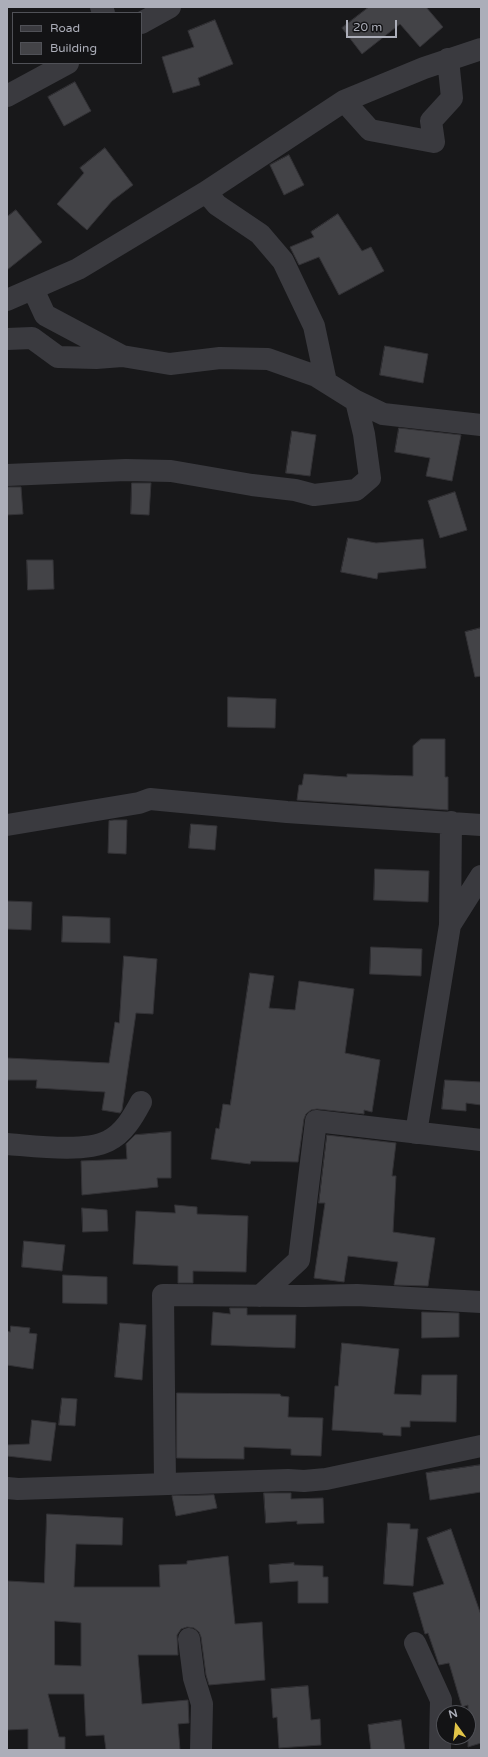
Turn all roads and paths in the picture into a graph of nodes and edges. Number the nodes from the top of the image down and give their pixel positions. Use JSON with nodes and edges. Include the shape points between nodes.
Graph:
{"nodes":[{"id":1,"x":170,"y":7,"type":"edge"},
{"id":2,"x":142,"y":22,"type":"edge"},
{"id":3,"x":481,"y":49,"type":"edge"},
{"id":4,"x":448,"y":59,"type":"junction"},
{"id":5,"x":66,"y":64,"type":"edge"},
{"id":6,"x":7,"y":96,"type":"edge"},
{"id":7,"x":344,"y":101,"type":"junction"},
{"id":8,"x":206,"y":192,"type":"junction"},
{"id":9,"x":33,"y":289,"type":"junction"},
{"id":10,"x":7,"y":300,"type":"edge"},
{"id":11,"x":7,"y":339,"type":"edge"},
{"id":12,"x":122,"y":356,"type":"junction"},
{"id":13,"x":326,"y":382,"type":"junction"},
{"id":14,"x":356,"y":401,"type":"junction"},
{"id":15,"x":481,"y":425,"type":"edge"},
{"id":16,"x":7,"y":475,"type":"edge"},
{"id":17,"x":450,"y":822,"type":"junction"},
{"id":18,"x":7,"y":825,"type":"edge"},
{"id":19,"x":481,"y":825,"type":"edge"},
{"id":20,"x":481,"y":876,"type":"edge"},
{"id":21,"x":450,"y":925,"type":"junction"},
{"id":22,"x":141,"y":1102,"type":"dead end"},
{"id":23,"x":416,"y":1133,"type":"junction"},
{"id":24,"x":481,"y":1140,"type":"edge"},
{"id":25,"x":7,"y":1144,"type":"edge"},
{"id":26,"x":260,"y":1296,"type":"junction"},
{"id":27,"x":481,"y":1302,"type":"edge"},
{"id":28,"x":481,"y":1446,"type":"edge"},
{"id":29,"x":165,"y":1484,"type":"junction"},
{"id":30,"x":7,"y":1488,"type":"edge"},
{"id":31,"x":189,"y":1639,"type":"dead end"},
{"id":32,"x":415,"y":1643,"type":"dead end"},
{"id":33,"x":201,"y":1750,"type":"edge"},
{"id":34,"x":440,"y":1750,"type":"edge"}],
"edges":[{"from":1,"to":2,"type":"street"},
{"from":3,"to":4,"type":"street"},
{"from":4,"to":7,"type":"street"},
{"from":4,"to":7,"type":"street","via":[[452,98],[431,120],[434,142],[370,130]]},
{"from":5,"to":6,"type":"street"},
{"from":7,"to":8,"type":"street"},
{"from":8,"to":9,"type":"street","via":[[78,269]]},
{"from":8,"to":13,"type":"street","via":[[217,205],[260,234],[283,261],[314,326]]},
{"from":9,"to":10,"type":"street"},
{"from":9,"to":12,"type":"street","via":[[45,315]]},
{"from":11,"to":12,"type":"street","via":[[32,338],[58,357]]},
{"from":12,"to":13,"type":"street","via":[[170,364],[220,358],[268,359]]},
{"from":13,"to":14,"type":"street"},
{"from":14,"to":15,"type":"street","via":[[383,414]]},
{"from":14,"to":16,"type":"street","via":[[370,478],[356,490],[314,496],[295,490],[171,471],[126,470]]},
{"from":17,"to":18,"type":"street","via":[[287,812],[150,799]]},
{"from":17,"to":19,"type":"street"},
{"from":17,"to":21,"type":"street"},
{"from":20,"to":21,"type":"street"},
{"from":21,"to":23,"type":"street"},
{"from":22,"to":25,"type":"street","via":[[125,1128],[109,1141],[95,1146],[68,1148]]},
{"from":23,"to":24,"type":"street"},
{"from":23,"to":26,"type":"street","via":[[316,1122],[299,1260]]},
{"from":26,"to":27,"type":"street","via":[[357,1295]]},
{"from":26,"to":29,"type":"street","via":[[163,1295]]},
{"from":28,"to":29,"type":"street","via":[[326,1479]]},
{"from":29,"to":30,"type":"street"},
{"from":31,"to":33,"type":"street","via":[[194,1678],[202,1704]]},
{"from":32,"to":34,"type":"street","via":[[441,1700]]}]}
